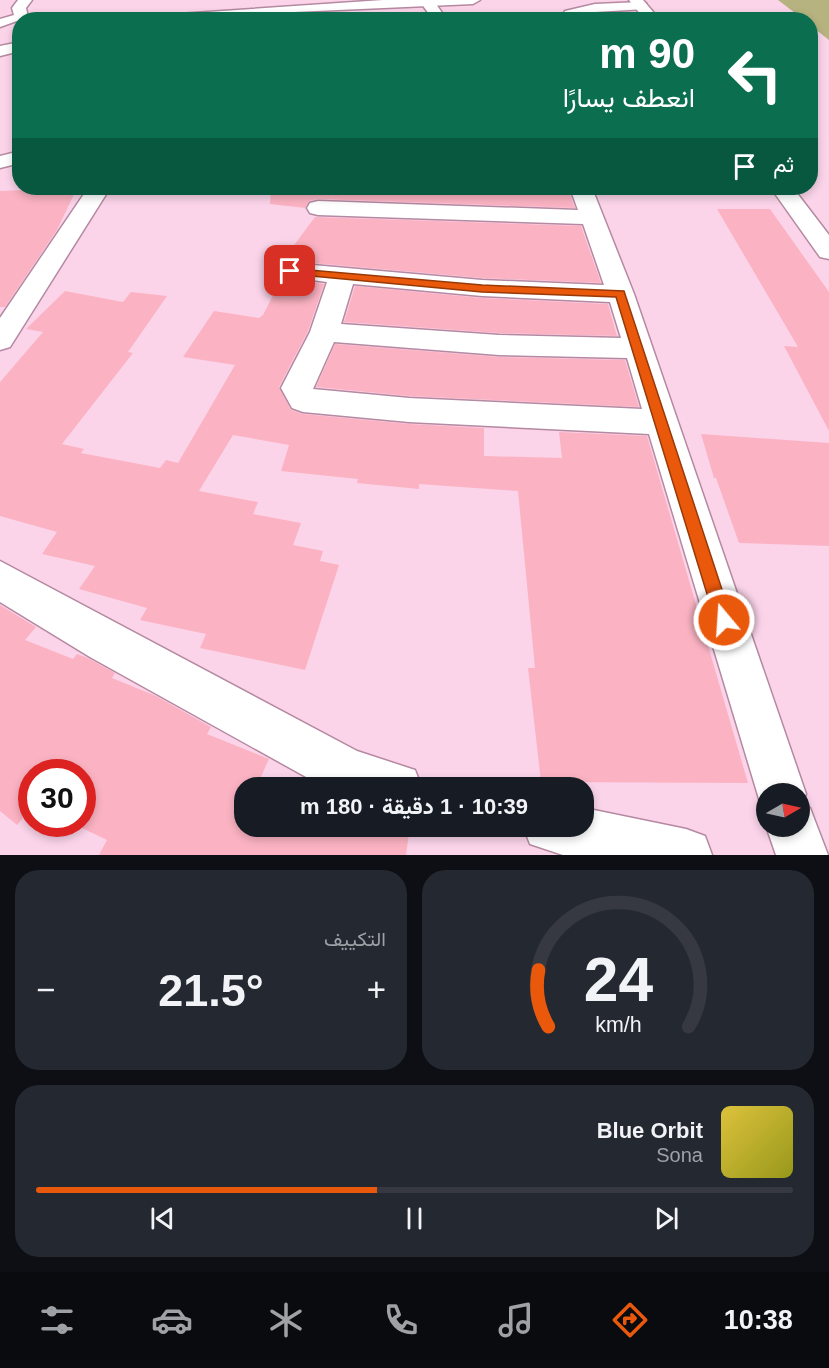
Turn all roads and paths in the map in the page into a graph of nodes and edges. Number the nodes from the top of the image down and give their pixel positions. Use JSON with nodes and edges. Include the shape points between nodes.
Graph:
{"nodes":[{"id":1,"x":473,"y":0,"type":"edge"},
{"id":2,"x":428,"y":3,"type":"junction"},
{"id":3,"x":638,"y":3,"type":"edge"},
{"id":4,"x":287,"y":12,"type":"edge"},
{"id":5,"x":435,"y":12,"type":"edge"},
{"id":6,"x":578,"y":12,"type":"edge"},
{"id":7,"x":94,"y":195,"type":"edge"},
{"id":8,"x":787,"y":195,"type":"edge"},
{"id":9,"x":587,"y":202,"type":"edge"},
{"id":10,"x":318,"y":207,"type":"dead end"},
{"id":11,"x":829,"y":252,"type":"edge"},
{"id":12,"x":290,"y":271,"type":"dead end"},
{"id":13,"x":342,"y":277,"type":"junction"},
{"id":14,"x":621,"y":294,"type":"junction"},
{"id":15,"x":324,"y":332,"type":"junction"},
{"id":16,"x":0,"y":340,"type":"edge"},
{"id":17,"x":638,"y":348,"type":"junction"},
{"id":18,"x":661,"y":422,"type":"junction"},
{"id":19,"x":0,"y":580,"type":"edge"},
{"id":20,"x":361,"y":777,"type":"edge"},
{"id":21,"x":777,"y":783,"type":"edge"},
{"id":22,"x":594,"y":836,"type":"edge"},
{"id":23,"x":796,"y":837,"type":"edge"},
{"id":24,"x":686,"y":855,"type":"edge"},
{"id":25,"x":802,"y":855,"type":"edge"}],
"edges":[{"from":1,"to":2,"type":"street"},
{"from":2,"to":4,"type":"street"},
{"from":2,"to":5,"type":"street"},
{"from":3,"to":6,"type":"street"},
{"from":7,"to":16,"type":"street"},
{"from":8,"to":11,"type":"street"},
{"from":9,"to":10,"type":"street","via":[[499,216]]},
{"from":9,"to":14,"type":"street"},
{"from":12,"to":13,"type":"street"},
{"from":13,"to":14,"type":"street"},
{"from":13,"to":15,"type":"street"},
{"from":14,"to":17,"type":"street"},
{"from":15,"to":17,"type":"street","via":[[499,345]]},
{"from":15,"to":18,"type":"street","via":[[297,388],[303,400],[409,410]]},
{"from":17,"to":18,"type":"street"},
{"from":18,"to":21,"type":"street"},
{"from":19,"to":20,"type":"street","via":[[105,642]]},
{"from":22,"to":24,"type":"street"},
{"from":23,"to":25,"type":"street"}]}
